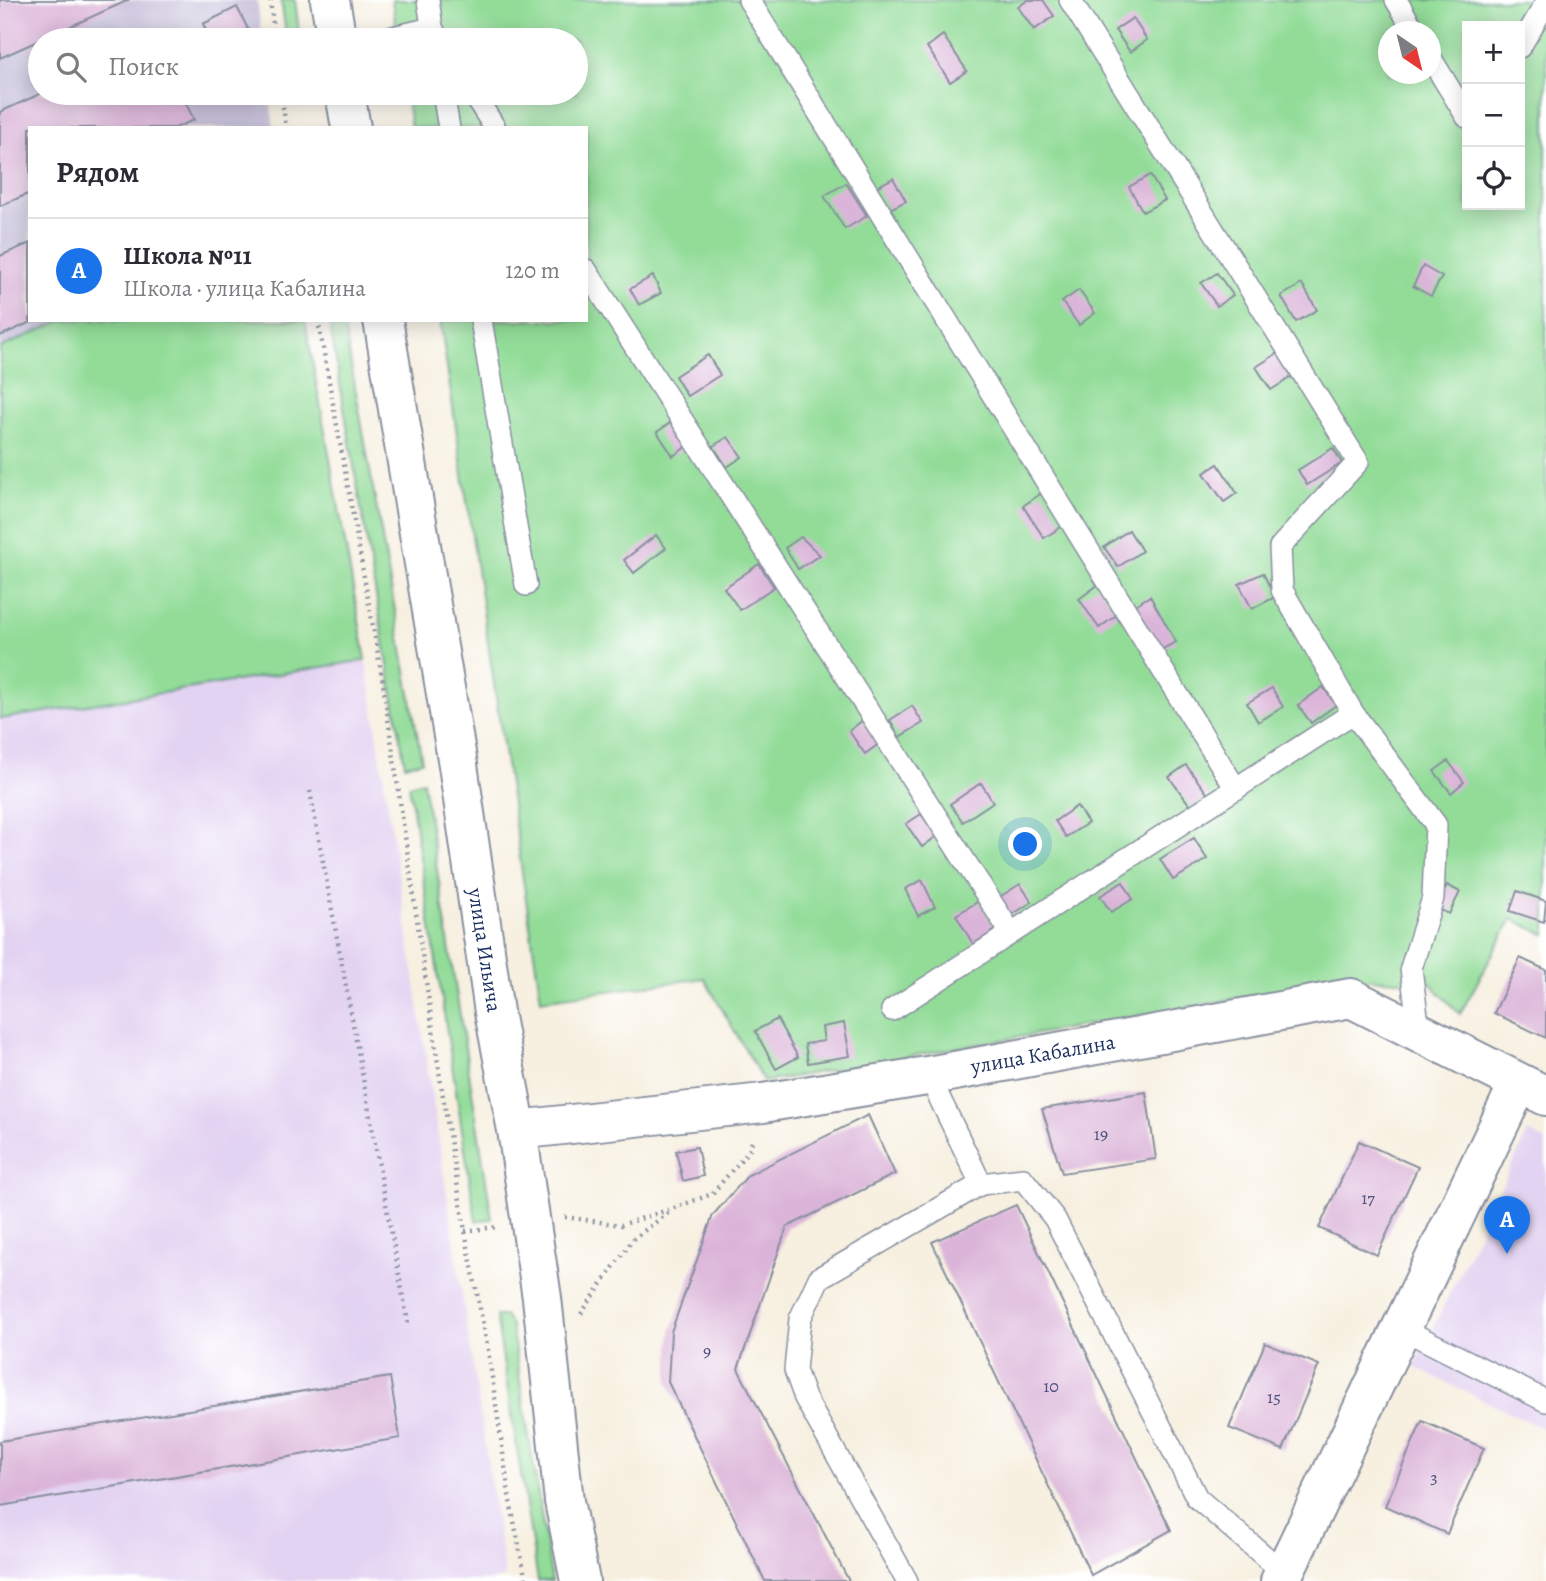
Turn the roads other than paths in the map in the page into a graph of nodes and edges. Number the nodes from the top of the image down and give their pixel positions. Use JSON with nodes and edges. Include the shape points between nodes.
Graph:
{"nodes":[{"id":1,"x":330,"y":0,"type":"edge"},
{"id":2,"x":428,"y":0,"type":"edge"},
{"id":3,"x":750,"y":0,"type":"edge"},
{"id":4,"x":1070,"y":0,"type":"edge"},
{"id":5,"x":1396,"y":0,"type":"edge"},
{"id":6,"x":1546,"y":3,"type":"edge"},
{"id":7,"x":1408,"y":21,"type":"edge"},
{"id":8,"x":335,"y":28,"type":"edge"},
{"id":9,"x":433,"y":28,"type":"edge"},
{"id":10,"x":1525,"y":39,"type":"edge"},
{"id":11,"x":1441,"y":75,"type":"edge"},
{"id":12,"x":347,"y":105,"type":"edge"},
{"id":13,"x":445,"y":105,"type":"edge"},
{"id":14,"x":481,"y":105,"type":"edge"},
{"id":15,"x":1462,"y":109,"type":"edge"},
{"id":16,"x":351,"y":126,"type":"edge"},
{"id":17,"x":449,"y":126,"type":"edge"},
{"id":18,"x":494,"y":126,"type":"edge"},
{"id":19,"x":588,"y":273,"type":"edge"},
{"id":20,"x":383,"y":322,"type":"edge"},
{"id":21,"x":481,"y":322,"type":"edge"},
{"id":22,"x":526,"y":585,"type":"dead end"},
{"id":23,"x":1353,"y":713,"type":"junction"},
{"id":24,"x":1236,"y":789,"type":"junction"},
{"id":25,"x":1010,"y":933,"type":"junction"},
{"id":26,"x":892,"y":1010,"type":"dead end"},
{"id":27,"x":1419,"y":1032,"type":"junction"},
{"id":28,"x":933,"y":1075,"type":"junction"},
{"id":29,"x":1533,"y":1090,"type":"edge"},
{"id":30,"x":517,"y":1130,"type":"junction"},
{"id":31,"x":981,"y":1184,"type":"junction"},
{"id":32,"x":1401,"y":1328,"type":"junction"},
{"id":33,"x":1546,"y":1401,"type":"edge"},
{"id":34,"x":1282,"y":1577,"type":"edge"},
{"id":35,"x":580,"y":1581,"type":"edge"},
{"id":36,"x":907,"y":1581,"type":"edge"}],
"edges":[{"from":1,"to":8,"type":"street"},
{"from":2,"to":9,"type":"lane"},
{"from":3,"to":24,"type":"lane"},
{"from":4,"to":23,"type":"lane","via":[[1358,462],[1280,548],[1282,590]]},
{"from":5,"to":7,"type":"lane"},
{"from":6,"to":10,"type":"lane"},
{"from":11,"to":15,"type":"lane"},
{"from":12,"to":16,"type":"street"},
{"from":13,"to":17,"type":"lane"},
{"from":14,"to":18,"type":"lane"},
{"from":19,"to":25,"type":"lane"},
{"from":20,"to":30,"type":"street","name":"улица Ильича"},
{"from":21,"to":22,"type":"lane"},
{"from":23,"to":24,"type":"lane"},
{"from":23,"to":27,"type":"lane","via":[[1436,825],[1433,898],[1411,968]]},
{"from":24,"to":25,"type":"lane"},
{"from":25,"to":26,"type":"lane"},
{"from":27,"to":28,"type":"street","name":"улица Кабалина","via":[[1351,998]]},
{"from":27,"to":29,"type":"street","name":"улица Кабалина"},
{"from":28,"to":30,"type":"street","name":"улица Кабалина","via":[[763,1104]]},
{"from":28,"to":31,"type":"lane"},
{"from":29,"to":32,"type":"street"},
{"from":30,"to":35,"type":"street","name":"улица Ильича","via":[[542,1298],[564,1501]]},
{"from":31,"to":34,"type":"lane","via":[[1023,1180],[1055,1219],[1197,1498]]},
{"from":31,"to":36,"type":"lane","via":[[819,1279],[800,1319],[795,1370],[805,1398]]},
{"from":32,"to":33,"type":"lane"},
{"from":32,"to":34,"type":"street"}]}
